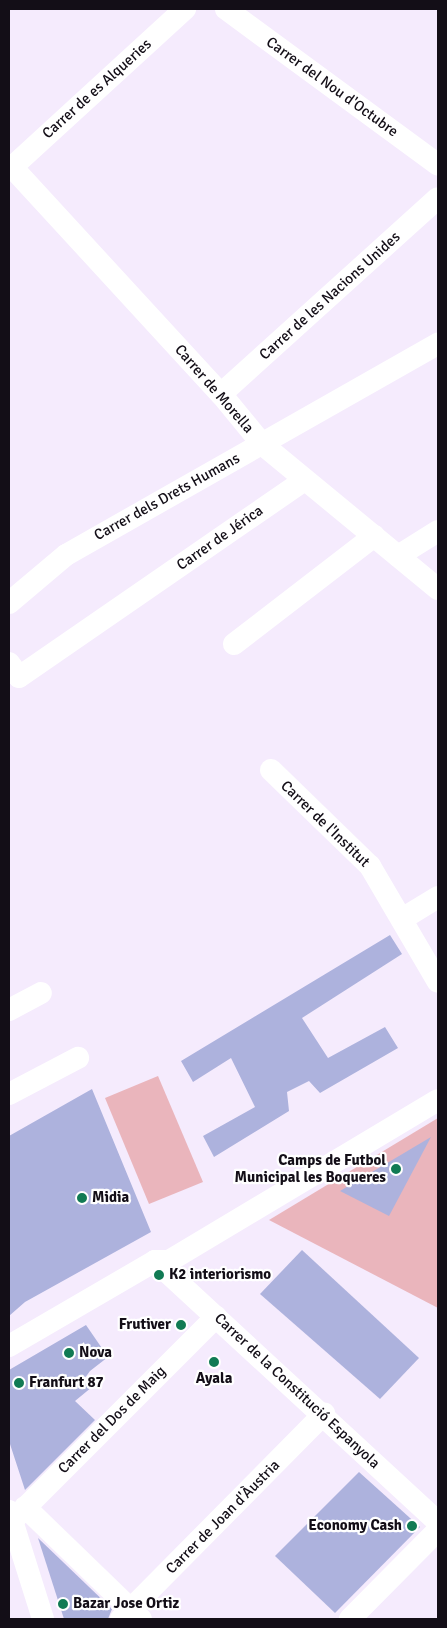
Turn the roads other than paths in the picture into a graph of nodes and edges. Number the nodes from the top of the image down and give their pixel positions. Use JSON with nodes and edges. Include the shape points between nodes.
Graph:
{"nodes":[{"id":1,"x":185,"y":9,"type":"edge"},
{"id":2,"x":226,"y":9,"type":"edge"},
{"id":3,"x":438,"y":165,"type":"edge"},
{"id":4,"x":10,"y":168,"type":"edge"},
{"id":5,"x":438,"y":198,"type":"edge"},
{"id":6,"x":438,"y":344,"type":"edge"},
{"id":7,"x":221,"y":394,"type":"junction"},
{"id":8,"x":262,"y":444,"type":"junction"},
{"id":9,"x":305,"y":480,"type":"junction"},
{"id":10,"x":438,"y":532,"type":"edge"},
{"id":11,"x":374,"y":536,"type":"junction"},
{"id":12,"x":398,"y":556,"type":"junction"},
{"id":13,"x":438,"y":589,"type":"edge"},
{"id":14,"x":9,"y":603,"type":"edge"},
{"id":15,"x":234,"y":644,"type":"dead end"},
{"id":16,"x":9,"y":663,"type":"edge"},
{"id":17,"x":271,"y":770,"type":"dead end"},
{"id":18,"x":438,"y":897,"type":"edge"},
{"id":19,"x":402,"y":919,"type":"junction"},
{"id":20,"x":438,"y":982,"type":"edge"},
{"id":21,"x":40,"y":993,"type":"dead end"},
{"id":22,"x":9,"y":1010,"type":"edge"},
{"id":23,"x":78,"y":1058,"type":"dead end"},
{"id":24,"x":438,"y":1083,"type":"edge"},
{"id":25,"x":9,"y":1094,"type":"edge"},
{"id":26,"x":438,"y":1100,"type":"edge"},
{"id":27,"x":155,"y":1262,"type":"junction"},
{"id":28,"x":216,"y":1316,"type":"junction"},
{"id":29,"x":9,"y":1346,"type":"edge"},
{"id":30,"x":324,"y":1414,"type":"junction"},
{"id":31,"x":14,"y":1516,"type":"edge"},
{"id":32,"x":438,"y":1522,"type":"edge"},
{"id":33,"x":438,"y":1530,"type":"edge"},
{"id":34,"x":131,"y":1616,"type":"edge"},
{"id":35,"x":43,"y":1619,"type":"edge"},
{"id":36,"x":350,"y":1619,"type":"edge"}],
"edges":[{"from":1,"to":4,"type":"street","name":"Carrer de es Alqueries"},
{"from":2,"to":3,"type":"street","name":"Carrer del Nou d'Octubre"},
{"from":4,"to":7,"type":"street","name":"Carrer de Morella"},
{"from":5,"to":7,"type":"street","name":"Carrer de les Nacions Unides"},
{"from":6,"to":8,"type":"street","name":"Carrer dels Drets Humans"},
{"from":7,"to":8,"type":"street","name":"Carrer de Morella"},
{"from":8,"to":9,"type":"street","name":"Carrer de Morella"},
{"from":8,"to":14,"type":"street","name":"Carrer dels Drets Humans","via":[[66,554]]},
{"from":9,"to":11,"type":"street","name":"Carrer de Morella"},
{"from":9,"to":16,"type":"street","name":"Carrer de Jérica","via":[[19,676]]},
{"from":10,"to":12,"type":"street"},
{"from":11,"to":12,"type":"street","name":"Carrer de Morella"},
{"from":11,"to":15,"type":"street"},
{"from":12,"to":13,"type":"street","name":"Carrer de Morella"},
{"from":17,"to":19,"type":"street","name":"Carrer de l'Institut","via":[[370,866]]},
{"from":18,"to":19,"type":"street"},
{"from":19,"to":20,"type":"street","name":"Carrer de l'Institut"},
{"from":21,"to":22,"type":"street"},
{"from":23,"to":25,"type":"street"},
{"from":24,"to":27,"type":"street","via":[[162,1250]]},
{"from":26,"to":27,"type":"street","via":[[168,1261]]},
{"from":27,"to":28,"type":"street","name":"Carrer de la Constitució Espanyola"},
{"from":27,"to":29,"type":"street"},
{"from":28,"to":30,"type":"street","name":"Carrer de la Constitució Espanyola"},
{"from":28,"to":31,"type":"street","name":"Carrer del Dos de Maig"},
{"from":30,"to":32,"type":"street","name":"Carrer de la Constitució Espanyola"},
{"from":30,"to":34,"type":"street","name":"Carrer de Joan d'Àustria"},
{"from":31,"to":34,"type":"street"},
{"from":31,"to":35,"type":"street"},
{"from":33,"to":36,"type":"street"}]}
